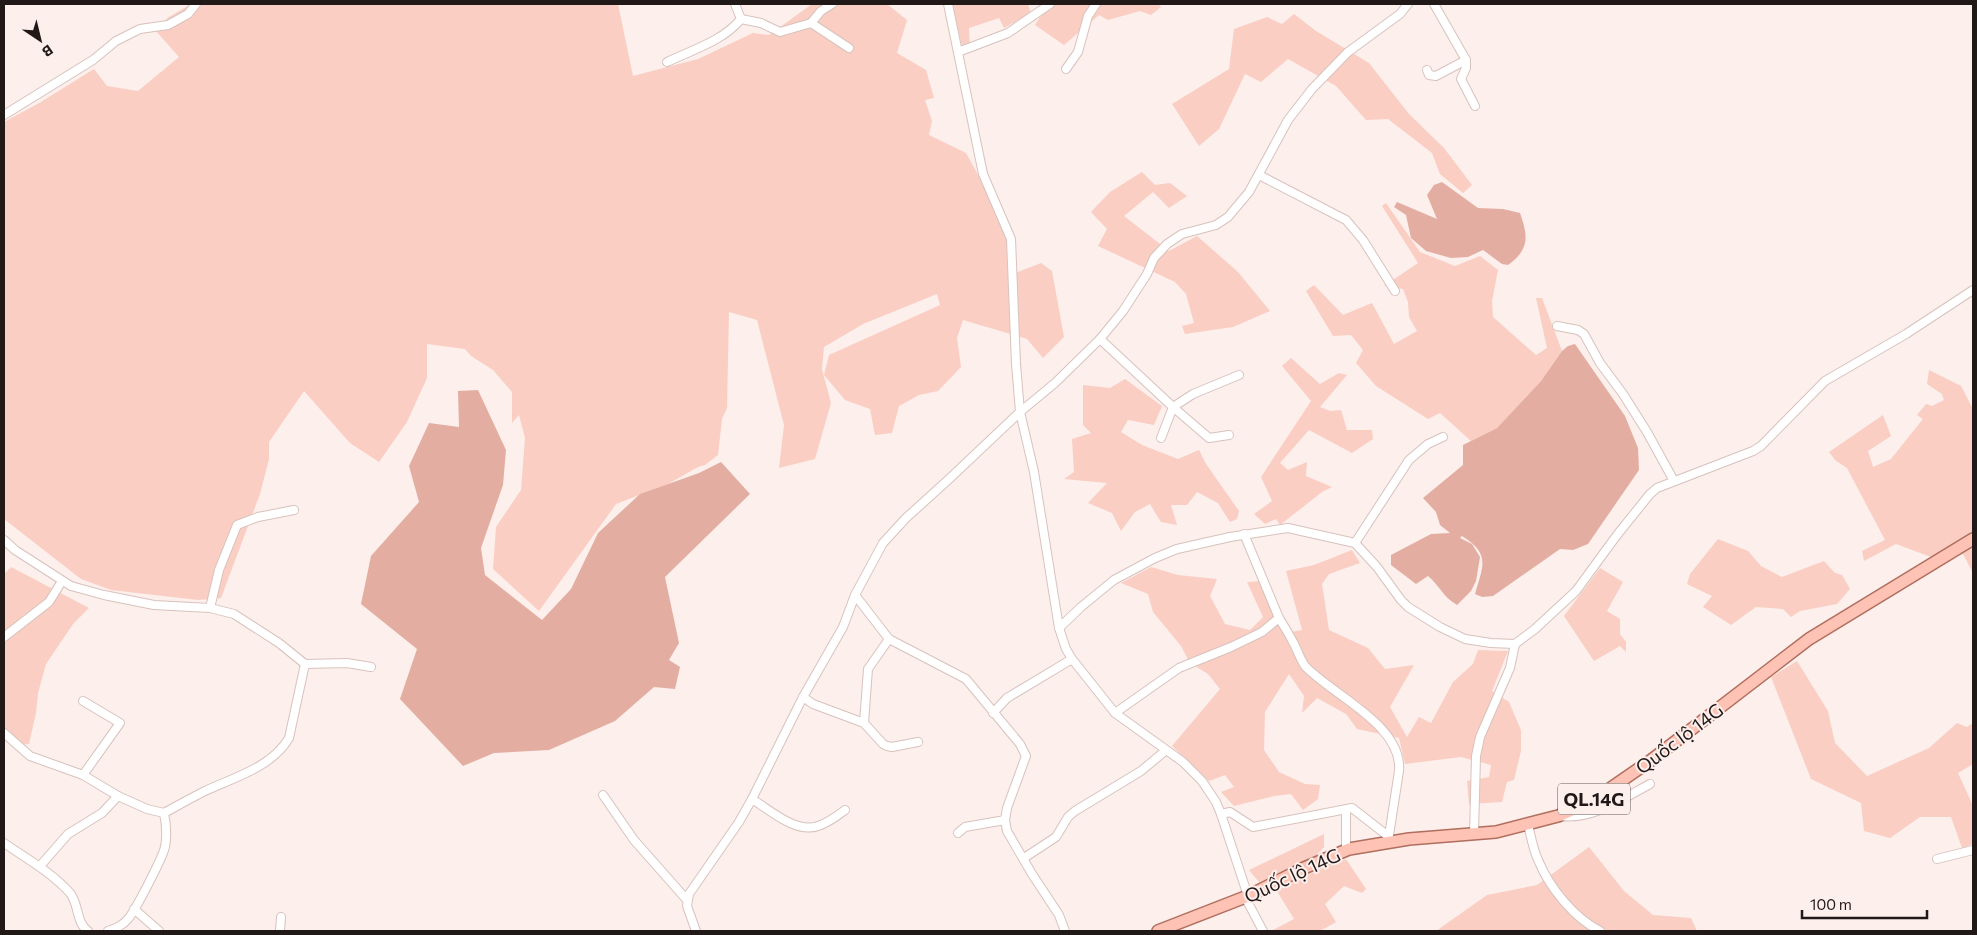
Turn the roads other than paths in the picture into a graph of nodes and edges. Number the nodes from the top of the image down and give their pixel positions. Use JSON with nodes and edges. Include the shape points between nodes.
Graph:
{"nodes":[{"id":1,"x":196,"y":4,"type":"edge"},
{"id":2,"x":736,"y":4,"type":"edge"},
{"id":3,"x":832,"y":4,"type":"edge"},
{"id":4,"x":948,"y":4,"type":"edge"},
{"id":5,"x":1050,"y":4,"type":"edge"},
{"id":6,"x":1096,"y":4,"type":"edge"},
{"id":7,"x":1408,"y":4,"type":"edge"},
{"id":8,"x":1434,"y":4,"type":"edge"},
{"id":9,"x":741,"y":19,"type":"junction"},
{"id":10,"x":811,"y":23,"type":"junction"},
{"id":11,"x":849,"y":48,"type":"dead end"},
{"id":12,"x":958,"y":52,"type":"junction"},
{"id":13,"x":1466,"y":60,"type":"junction"},
{"id":14,"x":667,"y":62,"type":"dead end"},
{"id":15,"x":1066,"y":69,"type":"dead end"},
{"id":16,"x":1427,"y":70,"type":"dead end"},
{"id":17,"x":1475,"y":106,"type":"dead end"},
{"id":18,"x":4,"y":115,"type":"edge"},
{"id":19,"x":1259,"y":175,"type":"junction"},
{"id":20,"x":1973,"y":290,"type":"edge"},
{"id":21,"x":1395,"y":291,"type":"dead end"},
{"id":22,"x":1557,"y":326,"type":"dead end"},
{"id":23,"x":1100,"y":339,"type":"junction"},
{"id":24,"x":1239,"y":375,"type":"dead end"},
{"id":25,"x":1173,"y":407,"type":"junction"},
{"id":26,"x":1020,"y":412,"type":"junction"},
{"id":27,"x":1229,"y":435,"type":"dead end"},
{"id":28,"x":1443,"y":437,"type":"dead end"},
{"id":29,"x":1160,"y":438,"type":"dead end"},
{"id":30,"x":1674,"y":481,"type":"junction"},
{"id":31,"x":294,"y":510,"type":"dead end"},
{"id":32,"x":1244,"y":534,"type":"junction"},
{"id":33,"x":1973,"y":539,"type":"edge"},
{"id":34,"x":4,"y":540,"type":"edge"},
{"id":35,"x":1355,"y":543,"type":"junction"},
{"id":36,"x":62,"y":582,"type":"junction"},
{"id":37,"x":855,"y":596,"type":"junction"},
{"id":38,"x":210,"y":608,"type":"junction"},
{"id":39,"x":1280,"y":618,"type":"junction"},
{"id":40,"x":1059,"y":628,"type":"junction"},
{"id":41,"x":4,"y":638,"type":"edge"},
{"id":42,"x":889,"y":640,"type":"junction"},
{"id":43,"x":1515,"y":644,"type":"junction"},
{"id":44,"x":1072,"y":659,"type":"junction"},
{"id":45,"x":305,"y":664,"type":"junction"},
{"id":46,"x":371,"y":667,"type":"dead end"},
{"id":47,"x":803,"y":697,"type":"junction"},
{"id":48,"x":83,"y":701,"type":"dead end"},
{"id":49,"x":993,"y":713,"type":"junction"},
{"id":50,"x":1115,"y":714,"type":"junction"},
{"id":51,"x":864,"y":723,"type":"junction"},
{"id":52,"x":4,"y":733,"type":"edge"},
{"id":53,"x":918,"y":742,"type":"dead end"},
{"id":54,"x":1165,"y":751,"type":"junction"},
{"id":55,"x":82,"y":774,"type":"junction"},
{"id":56,"x":1650,"y":784,"type":"dead end"},
{"id":57,"x":603,"y":795,"type":"dead end"},
{"id":58,"x":118,"y":796,"type":"junction"},
{"id":59,"x":752,"y":799,"type":"junction"},
{"id":60,"x":845,"y":810,"type":"dead end"},
{"id":61,"x":1346,"y":810,"type":"junction"},
{"id":62,"x":164,"y":813,"type":"junction"},
{"id":63,"x":1221,"y":814,"type":"junction"},
{"id":64,"x":1558,"y":816,"type":"junction"},
{"id":65,"x":1005,"y":820,"type":"junction"},
{"id":66,"x":1528,"y":824,"type":"junction"},
{"id":67,"x":958,"y":833,"type":"dead end"},
{"id":68,"x":1474,"y":835,"type":"junction"},
{"id":69,"x":1388,"y":839,"type":"junction"},
{"id":70,"x":4,"y":843,"type":"edge"},
{"id":71,"x":1346,"y":850,"type":"junction"},
{"id":72,"x":1973,"y":850,"type":"edge"},
{"id":73,"x":1024,"y":858,"type":"junction"},
{"id":74,"x":1937,"y":858,"type":"dead end"},
{"id":75,"x":40,"y":866,"type":"junction"},
{"id":76,"x":1246,"y":896,"type":"junction"},
{"id":77,"x":687,"y":900,"type":"junction"},
{"id":78,"x":134,"y":909,"type":"junction"},
{"id":79,"x":281,"y":917,"type":"dead end"},
{"id":80,"x":88,"y":931,"type":"edge"},
{"id":81,"x":108,"y":931,"type":"edge"},
{"id":82,"x":159,"y":931,"type":"edge"},
{"id":83,"x":280,"y":931,"type":"edge"},
{"id":84,"x":696,"y":931,"type":"edge"},
{"id":85,"x":1066,"y":931,"type":"edge"},
{"id":86,"x":1158,"y":931,"type":"edge"},
{"id":87,"x":1262,"y":931,"type":"edge"},
{"id":88,"x":1600,"y":931,"type":"edge"}],
"edges":[{"from":1,"to":18,"type":"street","via":[[188,14],[168,25],[140,29],[116,41],[93,60]]},
{"from":2,"to":9,"type":"street"},
{"from":3,"to":10,"type":"street"},
{"from":4,"to":12,"type":"street"},
{"from":5,"to":12,"type":"street","via":[[1008,33]]},
{"from":6,"to":15,"type":"street","via":[[1088,16],[1078,52]]},
{"from":7,"to":19,"type":"street","via":[[1400,14],[1348,52],[1312,89],[1288,120]]},
{"from":8,"to":13,"type":"street"},
{"from":9,"to":10,"type":"street","via":[[761,22],[780,32]]},
{"from":9,"to":14,"type":"street","via":[[722,37]]},
{"from":10,"to":11,"type":"street"},
{"from":12,"to":26,"type":"street","via":[[983,174],[1011,239]]},
{"from":13,"to":16,"type":"street","via":[[1436,76],[1429,75]]},
{"from":13,"to":17,"type":"street","via":[[1461,79]]},
{"from":19,"to":21,"type":"street","via":[[1346,220],[1363,240]]},
{"from":19,"to":23,"type":"street","via":[[1228,217],[1216,225],[1182,234],[1167,244],[1154,258],[1123,311]]},
{"from":20,"to":30,"type":"street","via":[[1825,381],[1761,446]]},
{"from":22,"to":30,"type":"street","via":[[1584,334],[1647,432]]},
{"from":23,"to":25,"type":"street"},
{"from":23,"to":26,"type":"street"},
{"from":24,"to":25,"type":"street","via":[[1193,394]]},
{"from":25,"to":27,"type":"street","via":[[1210,438]]},
{"from":25,"to":29,"type":"street"},
{"from":26,"to":37,"type":"street","via":[[883,543]]},
{"from":26,"to":40,"type":"street","via":[[1034,472]]},
{"from":28,"to":35,"type":"street","via":[[1428,444],[1409,460]]},
{"from":30,"to":43,"type":"street","via":[[1650,494],[1576,591]]},
{"from":31,"to":38,"type":"street","via":[[236,525],[219,570]]},
{"from":32,"to":35,"type":"street","via":[[1288,528]]},
{"from":32,"to":39,"type":"street"},
{"from":32,"to":40,"type":"street","via":[[1176,549],[1155,558],[1114,580]]},
{"from":33,"to":64,"type":"main road","name":"Quốc lộ 14G","number":"QL.14G","via":[[1809,639],[1608,790]]},
{"from":34,"to":36,"type":"street"},
{"from":35,"to":43,"type":"street","via":[[1408,607],[1465,639]]},
{"from":36,"to":38,"type":"street","via":[[154,605]]},
{"from":36,"to":41,"type":"street","via":[[49,602]]},
{"from":37,"to":42,"type":"street"},
{"from":37,"to":47,"type":"street","via":[[843,627]]},
{"from":38,"to":45,"type":"street","via":[[234,614],[279,642]]},
{"from":39,"to":50,"type":"street","via":[[1262,632],[1179,668]]},
{"from":39,"to":69,"type":"street","via":[[1304,664],[1327,685],[1346,696],[1389,737],[1398,751],[1399,771]]},
{"from":40,"to":44,"type":"street"},
{"from":42,"to":49,"type":"street","via":[[966,679]]},
{"from":42,"to":51,"type":"street","via":[[868,669]]},
{"from":43,"to":68,"type":"street","via":[[1510,668],[1480,737],[1476,756]]},
{"from":44,"to":49,"type":"street","via":[[1008,698]]},
{"from":44,"to":50,"type":"street"},
{"from":45,"to":46,"type":"street","via":[[347,663]]},
{"from":45,"to":62,"type":"street","via":[[289,738],[283,748],[255,770]]},
{"from":47,"to":51,"type":"street","via":[[813,704]]},
{"from":47,"to":59,"type":"street"},
{"from":48,"to":55,"type":"street","via":[[120,723]]},
{"from":49,"to":65,"type":"street","via":[[1020,744],[1026,756]]},
{"from":50,"to":54,"type":"street"},
{"from":51,"to":53,"type":"street","via":[[887,746]]},
{"from":52,"to":55,"type":"street","via":[[30,756]]},
{"from":54,"to":63,"type":"street","via":[[1183,762],[1202,781]]},
{"from":54,"to":73,"type":"street","via":[[1141,771],[1075,811],[1056,837]]},
{"from":55,"to":58,"type":"street"},
{"from":56,"to":64,"type":"street","via":[[1592,814],[1575,818]]},
{"from":57,"to":77,"type":"street","via":[[634,840]]},
{"from":58,"to":62,"type":"street"},
{"from":58,"to":75,"type":"street","via":[[102,813],[68,834]]},
{"from":59,"to":60,"type":"street","via":[[802,828],[818,826]]},
{"from":59,"to":77,"type":"street"},
{"from":61,"to":63,"type":"street","via":[[1253,826],[1230,812]]},
{"from":61,"to":69,"type":"street","via":[[1352,808]]},
{"from":61,"to":71,"type":"street"},
{"from":62,"to":78,"type":"street","via":[[165,847]]},
{"from":63,"to":76,"type":"street"},
{"from":64,"to":66,"type":"main road","name":"Quốc lộ 14G","number":"QL.14G"},
{"from":65,"to":67,"type":"street","via":[[965,827]]},
{"from":65,"to":73,"type":"street","via":[[1007,831]]},
{"from":66,"to":68,"type":"main road","name":"Quốc lộ 14G","number":"QL.14G"},
{"from":66,"to":88,"type":"street","via":[[1538,862],[1550,881],[1575,912]]},
{"from":68,"to":69,"type":"main road","name":"Quốc lộ 14G","number":"QL.14G"},
{"from":69,"to":71,"type":"main road","name":"Quốc lộ 14G","number":"QL.14G"},
{"from":70,"to":75,"type":"street"},
{"from":71,"to":76,"type":"main road","name":"Quốc lộ 14G","number":"QL.14G"},
{"from":72,"to":74,"type":"street"},
{"from":73,"to":85,"type":"street"},
{"from":75,"to":80,"type":"street","via":[[72,896],[83,928]]},
{"from":76,"to":86,"type":"main road","name":"Quốc lộ 14G","number":"QL.14G"},
{"from":76,"to":87,"type":"street"},
{"from":77,"to":84,"type":"street"},
{"from":78,"to":81,"type":"street","via":[[121,926]]},
{"from":78,"to":82,"type":"street"},
{"from":79,"to":83,"type":"street"}]}
